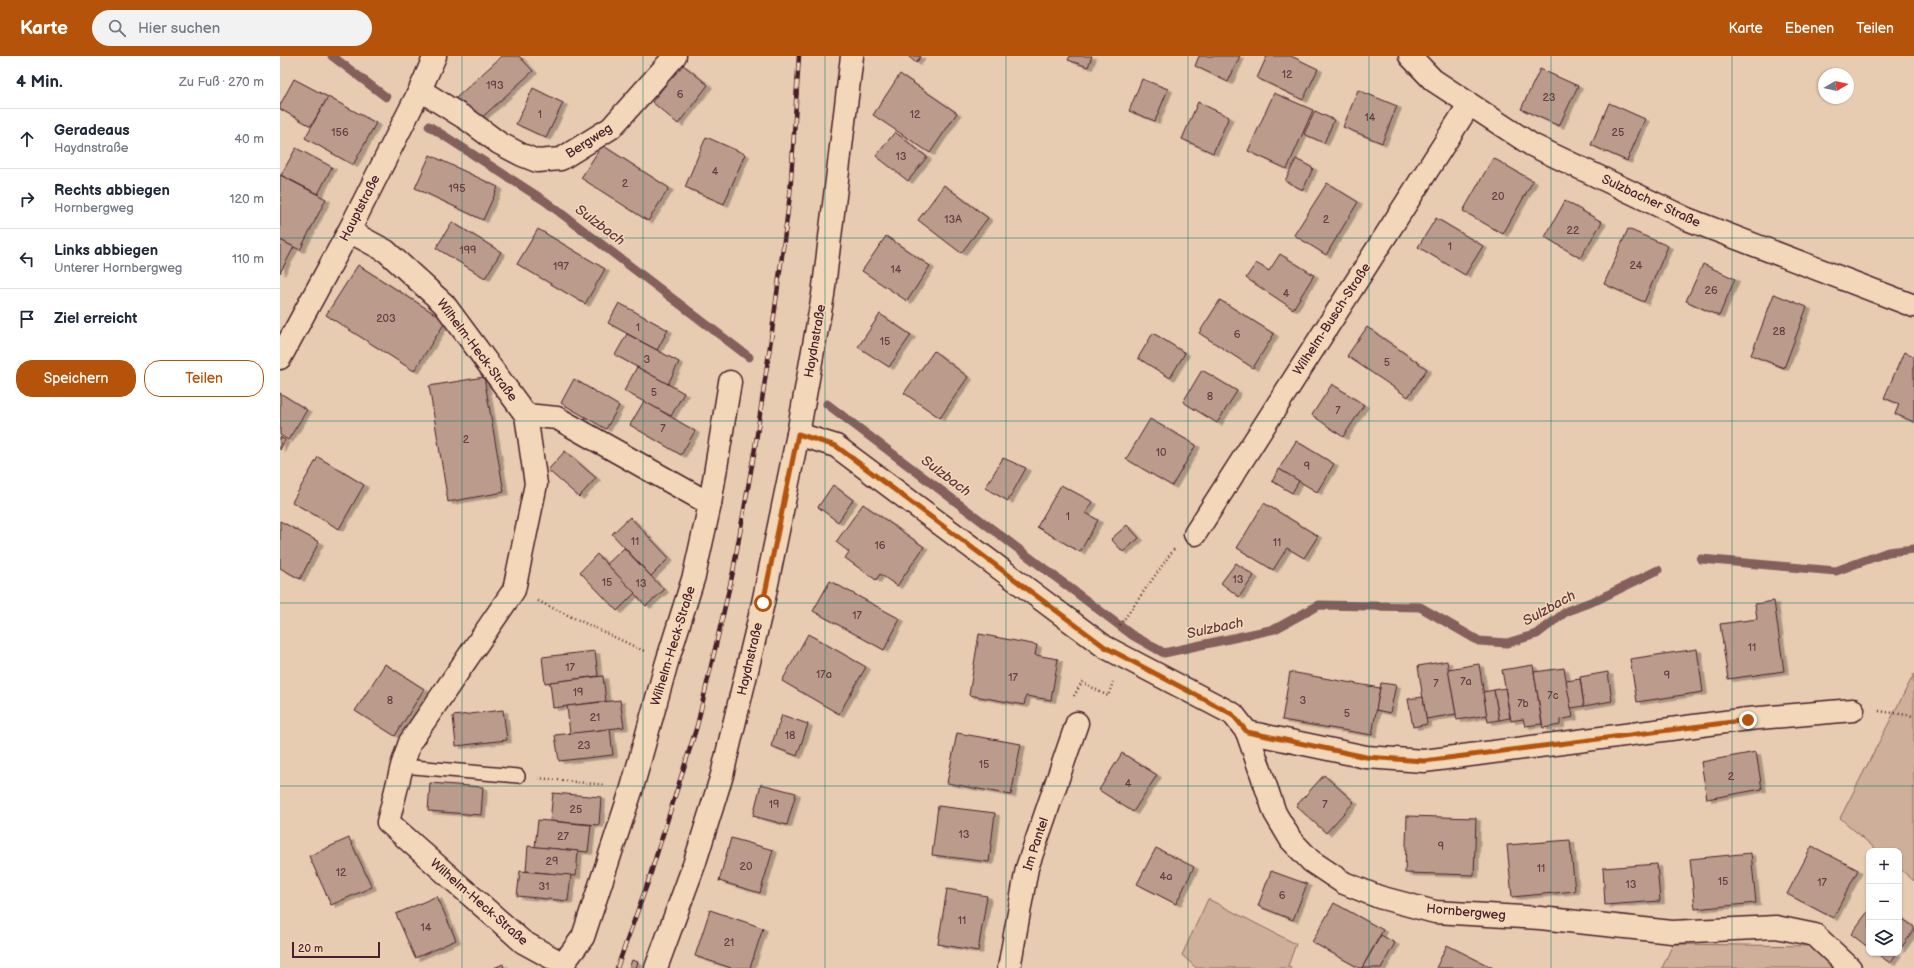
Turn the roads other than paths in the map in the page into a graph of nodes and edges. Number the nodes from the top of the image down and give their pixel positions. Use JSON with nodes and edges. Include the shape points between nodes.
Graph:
{"nodes":[{"id":1,"x":435,"y":56,"type":"edge"},
{"id":2,"x":675,"y":56,"type":"edge"},
{"id":3,"x":852,"y":56,"type":"edge"},
{"id":4,"x":1410,"y":56,"type":"edge"},
{"id":5,"x":420,"y":90,"type":"junction"},
{"id":6,"x":1469,"y":105,"type":"junction"},
{"id":7,"x":349,"y":231,"type":"junction"},
{"id":8,"x":1914,"y":306,"type":"edge"},
{"id":9,"x":280,"y":358,"type":"edge"},
{"id":10,"x":730,"y":382,"type":"dead end"},
{"id":11,"x":526,"y":415,"type":"junction"},
{"id":12,"x":798,"y":434,"type":"junction"},
{"id":13,"x":710,"y":504,"type":"junction"},
{"id":14,"x":1195,"y":534,"type":"dead end"},
{"id":15,"x":1853,"y":710,"type":"road end"},
{"id":16,"x":1078,"y":723,"type":"dead end"},
{"id":17,"x":1247,"y":732,"type":"junction"},
{"id":18,"x":402,"y":766,"type":"junction"},
{"id":19,"x":518,"y":776,"type":"road end"},
{"id":20,"x":656,"y":968,"type":"edge"},
{"id":21,"x":1009,"y":968,"type":"edge"},
{"id":22,"x":1850,"y":968,"type":"edge"}],
"edges":[{"from":1,"to":5,"type":"street","name":"Hauptstraße"},
{"from":2,"to":5,"type":"street","name":"Bergweg","via":[[612,128],[561,158],[537,161],[522,155],[498,143],[468,120]]},
{"from":3,"to":12,"type":"street","name":"Haydnstraße","via":[[823,295]]},
{"from":4,"to":6,"type":"street","name":"Sulzbacher Straße","via":[[1433,80]]},
{"from":5,"to":7,"type":"street","name":"Hauptstraße"},
{"from":6,"to":8,"type":"street","name":"Sulzbacher Straße","via":[[1532,145],[1687,220]]},
{"from":6,"to":14,"type":"street","name":"Wilhelm-Busch-Straße"},
{"from":7,"to":9,"type":"street","name":"Hauptstraße"},
{"from":7,"to":11,"type":"street","name":"Wilhelm-Heck-Straße","via":[[386,251],[444,304]]},
{"from":10,"to":13,"type":"street","name":"Wilhelm-Heck-Straße"},
{"from":11,"to":13,"type":"street","name":"Wilhelm-Heck-Straße","via":[[557,418]]},
{"from":11,"to":18,"type":"street","name":"Wilhelm-Heck-Straße","via":[[536,484],[514,590],[410,742]]},
{"from":12,"to":17,"type":"street","name":"Hornbergweg","via":[[836,446],[1105,647],[1232,714]]},
{"from":12,"to":20,"type":"street","name":"Haydnstraße","via":[[763,603],[722,775],[694,865]]},
{"from":13,"to":18,"type":"street","name":"Wilhelm-Heck-Straße","via":[[694,576],[632,788],[583,937],[563,964],[523,942],[388,822]]},
{"from":15,"to":17,"type":"street","via":[[1748,720],[1424,761],[1366,757]]},
{"from":16,"to":21,"type":"street","name":"Im Pantel","via":[[1027,868]]},
{"from":17,"to":22,"type":"street","name":"Hornbergweg","via":[[1275,814],[1291,840],[1310,861],[1344,883],[1380,898],[1435,912],[1540,918],[1672,932],[1776,927],[1816,936]]},
{"from":18,"to":19,"type":"lane"}]}
